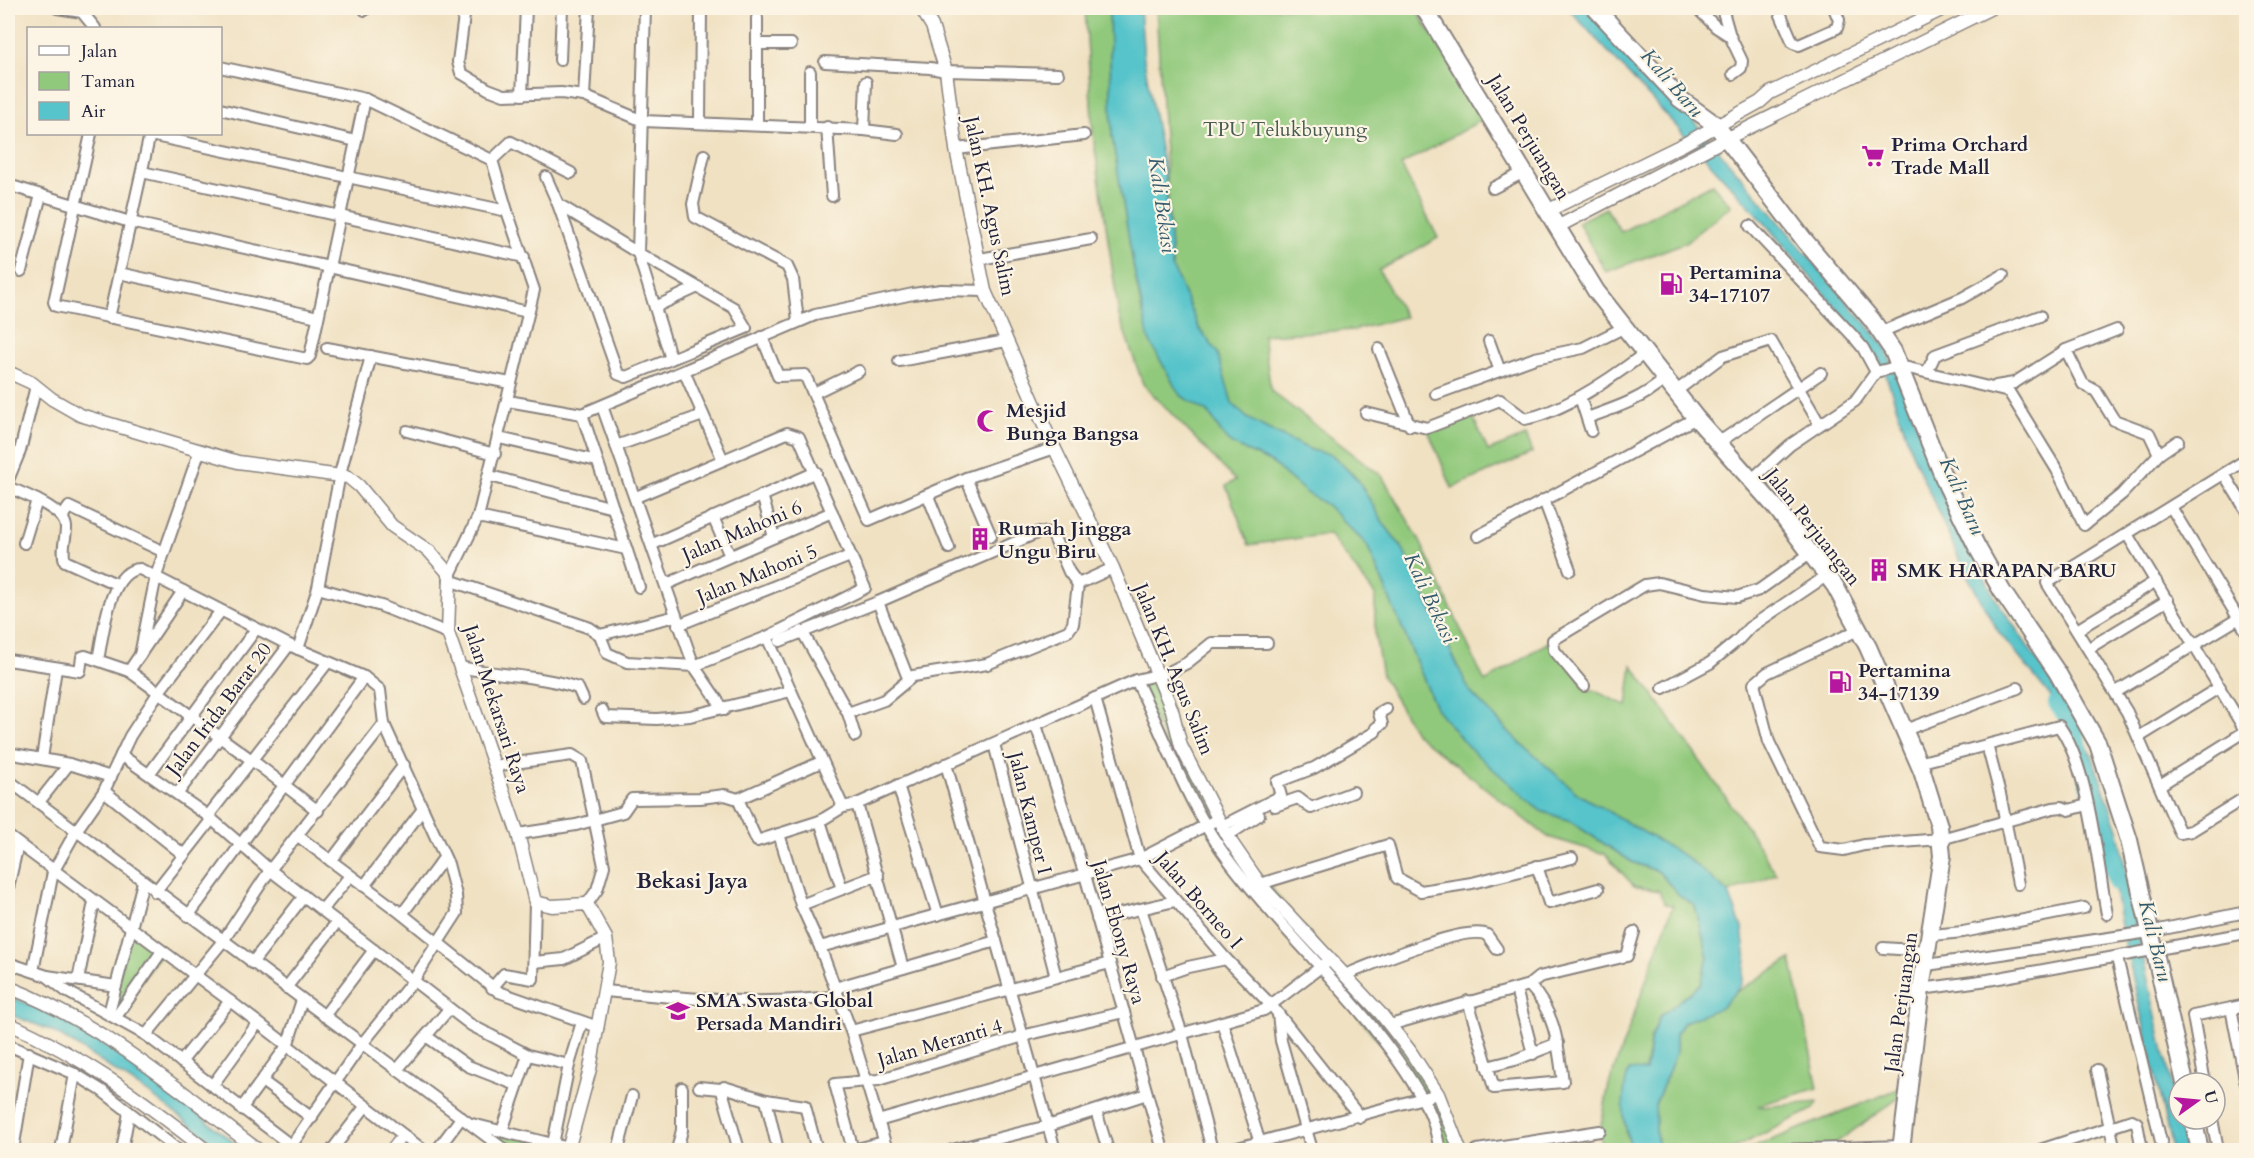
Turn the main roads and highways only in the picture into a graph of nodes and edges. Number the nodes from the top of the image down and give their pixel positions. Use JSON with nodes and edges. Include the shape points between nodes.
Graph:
{"nodes":[{"id":1,"x":1424,"y":8,"type":"edge"},
{"id":2,"x":1595,"y":8,"type":"edge"},
{"id":3,"x":2182,"y":1071,"type":"edge"},
{"id":4,"x":2196,"y":1131,"type":"edge"},
{"id":5,"x":1901,"y":1148,"type":"edge"},
{"id":6,"x":2200,"y":1150,"type":"edge"}],
"edges":[{"from":1,"to":5,"type":"main road","name":"Jalan Perjuangan","via":[[1526,171],[1587,278],[1670,386],[1827,576],[1850,611],[1905,730],[1941,838],[1942,856]]},
{"from":2,"to":3,"type":"main road","via":[[1716,135],[1881,332],[1977,547],[2098,744],[2129,840],[2149,952]]},
{"from":4,"to":6,"type":"main road"}]}
